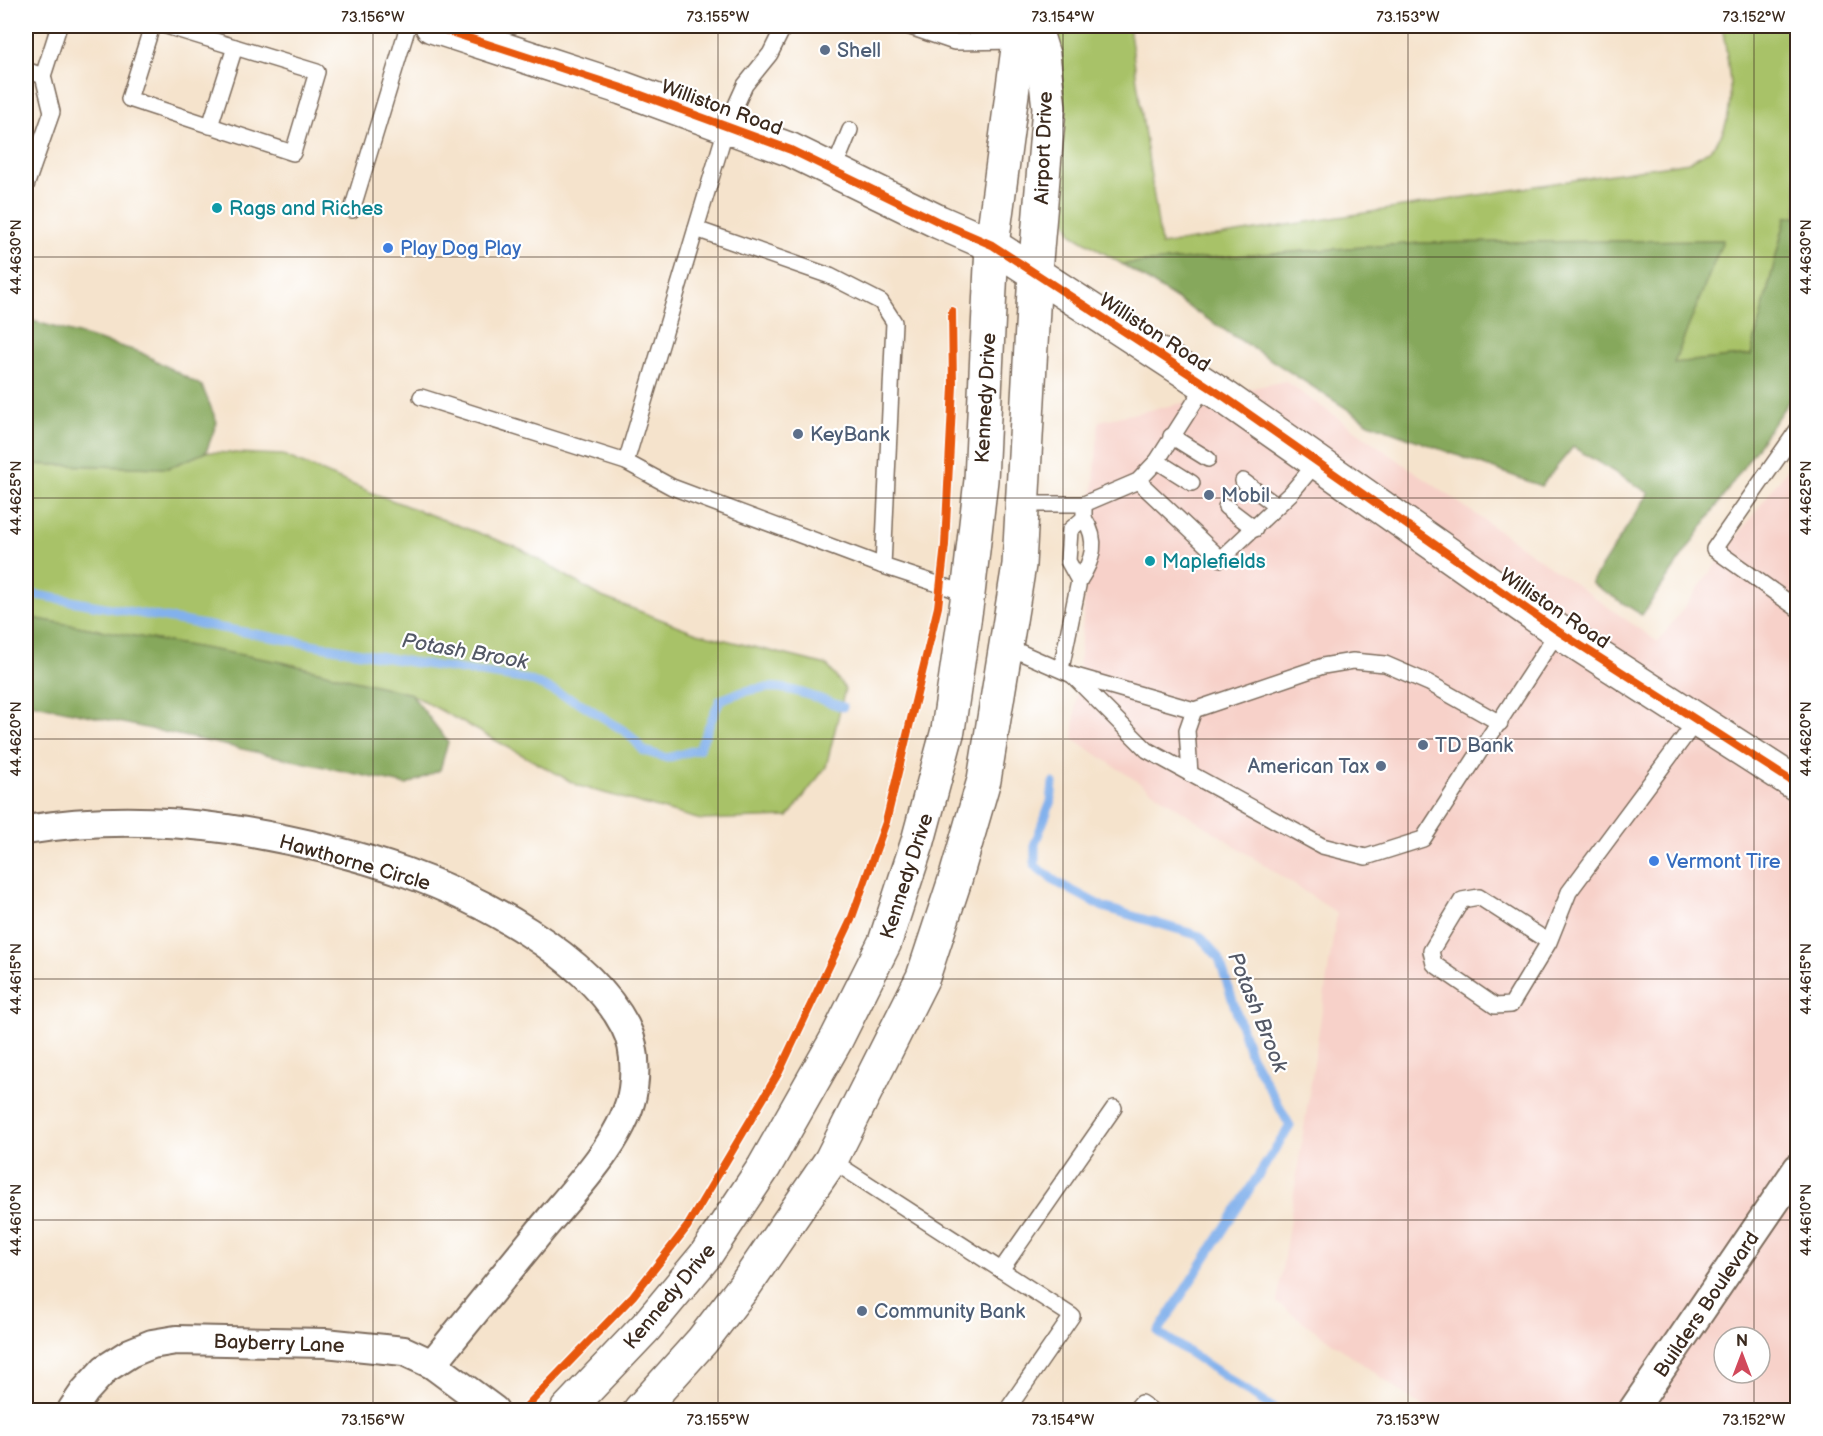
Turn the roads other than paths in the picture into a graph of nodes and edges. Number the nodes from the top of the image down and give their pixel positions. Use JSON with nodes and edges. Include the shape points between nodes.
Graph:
{"nodes":[{"id":1,"x":59,"y":26,"type":"edge"},
{"id":2,"x":152,"y":26,"type":"edge"},
{"id":3,"x":166,"y":26,"type":"edge"},
{"id":4,"x":408,"y":26,"type":"edge"},
{"id":5,"x":784,"y":26,"type":"edge"},
{"id":6,"x":907,"y":26,"type":"edge"},
{"id":7,"x":443,"y":27,"type":"edge"},
{"id":8,"x":1024,"y":31,"type":"edge"},
{"id":9,"x":235,"y":47,"type":"junction"},
{"id":10,"x":26,"y":70,"type":"edge"},
{"id":11,"x":43,"y":76,"type":"junction"},
{"id":12,"x":727,"y":125,"type":"junction"},
{"id":13,"x":210,"y":126,"type":"junction"},
{"id":14,"x":850,"y":130,"type":"dead end"},
{"id":15,"x":834,"y":168,"type":"junction"},
{"id":16,"x":26,"y":186,"type":"edge"},
{"id":17,"x":352,"y":210,"type":"dead end"},
{"id":18,"x":696,"y":229,"type":"junction"},
{"id":19,"x":992,"y":245,"type":"junction"},
{"id":20,"x":1035,"y":272,"type":"junction"},
{"id":21,"x":1206,"y":384,"type":"junction"},
{"id":22,"x":422,"y":397,"type":"dead end"},
{"id":23,"x":1797,"y":429,"type":"edge"},
{"id":24,"x":1171,"y":436,"type":"junction"},
{"id":25,"x":1208,"y":459,"type":"dead end"},
{"id":26,"x":1156,"y":461,"type":"junction"},
{"id":27,"x":626,"y":462,"type":"junction"},
{"id":28,"x":1317,"y":462,"type":"junction"},
{"id":29,"x":1138,"y":481,"type":"junction"},
{"id":30,"x":1243,"y":481,"type":"dead end"},
{"id":31,"x":1192,"y":483,"type":"dead end"},
{"id":32,"x":1022,"y":504,"type":"junction"},
{"id":33,"x":1277,"y":506,"type":"junction"},
{"id":34,"x":1226,"y":507,"type":"dead end"},
{"id":35,"x":1084,"y":511,"type":"junction"},
{"id":36,"x":1255,"y":529,"type":"junction"},
{"id":37,"x":883,"y":566,"type":"junction"},
{"id":38,"x":1079,"y":582,"type":"junction"},
{"id":39,"x":968,"y":594,"type":"junction"},
{"id":40,"x":1797,"y":609,"type":"edge"},
{"id":41,"x":1558,"y":631,"type":"junction"},
{"id":42,"x":1006,"y":646,"type":"junction"},
{"id":43,"x":1066,"y":672,"type":"junction"},
{"id":44,"x":1194,"y":710,"type":"junction"},
{"id":45,"x":1697,"y":720,"type":"junction"},
{"id":46,"x":1500,"y":723,"type":"junction"},
{"id":47,"x":1190,"y":774,"type":"junction"},
{"id":48,"x":1797,"y":785,"type":"edge"},
{"id":49,"x":26,"y":830,"type":"edge"},
{"id":50,"x":1549,"y":942,"type":"junction"},
{"id":51,"x":1114,"y":1108,"type":"dead end"},
{"id":52,"x":831,"y":1160,"type":"junction"},
{"id":53,"x":1797,"y":1168,"type":"edge"},
{"id":54,"x":1001,"y":1270,"type":"junction"},
{"id":55,"x":432,"y":1364,"type":"junction"},
{"id":56,"x":72,"y":1410,"type":"edge"},
{"id":57,"x":494,"y":1410,"type":"edge"},
{"id":58,"x":567,"y":1410,"type":"edge"},
{"id":59,"x":640,"y":1410,"type":"edge"},
{"id":60,"x":1007,"y":1410,"type":"edge"},
{"id":61,"x":1135,"y":1410,"type":"edge"},
{"id":62,"x":1151,"y":1410,"type":"edge"},
{"id":63,"x":1633,"y":1410,"type":"edge"}],
"edges":[{"from":1,"to":11,"type":"lane"},
{"from":2,"to":13,"type":"lane","via":[[129,99]]},
{"from":3,"to":9,"type":"lane"},
{"from":4,"to":17,"type":"lane"},
{"from":5,"to":12,"type":"lane","via":[[770,54],[744,85]]},
{"from":6,"to":8,"type":"lane","via":[[954,42]]},
{"from":7,"to":12,"type":"main road","name":"Williston Road"},
{"from":8,"to":19,"type":"main road","name":"Airport Drive"},
{"from":8,"to":20,"type":"main road","name":"Airport Drive","via":[[1043,55],[1049,108]]},
{"from":9,"to":13,"type":"lane"},
{"from":9,"to":13,"type":"lane","via":[[317,72],[293,153]]},
{"from":10,"to":11,"type":"lane"},
{"from":11,"to":16,"type":"lane","via":[[52,112]]},
{"from":12,"to":15,"type":"main road","name":"Williston Road"},
{"from":12,"to":18,"type":"lane"},
{"from":14,"to":15,"type":"lane"},
{"from":15,"to":19,"type":"main road","name":"Williston Road"},
{"from":18,"to":27,"type":"lane"},
{"from":18,"to":37,"type":"lane","via":[[830,276],[881,302],[894,322]]},
{"from":19,"to":20,"type":"main road","name":"Williston Road"},
{"from":19,"to":39,"type":"main road","name":"Kennedy Drive","via":[[981,480]]},
{"from":20,"to":21,"type":"main road","name":"Williston Road"},
{"from":20,"to":32,"type":"main road"},
{"from":21,"to":24,"type":"lane"},
{"from":21,"to":28,"type":"main road","name":"Williston Road"},
{"from":22,"to":27,"type":"lane"},
{"from":23,"to":40,"type":"lane","via":[[1714,549]]},
{"from":24,"to":25,"type":"lane"},
{"from":24,"to":26,"type":"lane"},
{"from":26,"to":29,"type":"lane"},
{"from":26,"to":31,"type":"lane"},
{"from":27,"to":37,"type":"lane","via":[[672,487]]},
{"from":28,"to":33,"type":"lane"},
{"from":28,"to":41,"type":"main road","name":"Williston Road"},
{"from":29,"to":35,"type":"lane"},
{"from":29,"to":36,"type":"lane","via":[[1221,559]]},
{"from":30,"to":33,"type":"lane"},
{"from":32,"to":35,"type":"lane"},
{"from":32,"to":42,"type":"main road","via":[[1019,565]]},
{"from":33,"to":36,"type":"lane"},
{"from":34,"to":36,"type":"lane"},
{"from":35,"to":38,"type":"lane","via":[[1093,532],[1092,553],[1091,563]]},
{"from":35,"to":38,"type":"lane","via":[[1070,530],[1068,561]]},
{"from":37,"to":39,"type":"lane"},
{"from":38,"to":43,"type":"lane"},
{"from":39,"to":42,"type":"main road"},
{"from":39,"to":58,"type":"main road","name":"Kennedy Drive","via":[[948,730],[935,786],[880,952],[836,1040],[764,1167],[705,1256],[646,1327]]},
{"from":41,"to":45,"type":"main road","name":"Williston Road"},
{"from":41,"to":46,"type":"lane"},
{"from":42,"to":43,"type":"lane"},
{"from":42,"to":52,"type":"main road","via":[[984,780],[926,966]]},
{"from":43,"to":44,"type":"lane"},
{"from":43,"to":47,"type":"lane","via":[[1147,750]]},
{"from":44,"to":46,"type":"lane","via":[[1323,666],[1353,662],[1385,664],[1429,683]]},
{"from":44,"to":47,"type":"lane","via":[[1186,730]]},
{"from":45,"to":48,"type":"main road","name":"Williston Road"},
{"from":45,"to":50,"type":"lane","via":[[1569,892]]},
{"from":46,"to":47,"type":"lane","via":[[1423,839],[1366,857],[1322,846]]},
{"from":49,"to":55,"type":"street","name":"Hawthorne Circle","via":[[114,823],[228,829],[282,839],[405,872],[522,928],[561,954],[612,1005],[633,1048],[635,1071],[626,1114],[600,1156]]},
{"from":50,"to":50,"type":"lane","via":[[1511,1005],[1495,1006],[1434,964],[1431,951],[1462,900],[1479,897]]},
{"from":51,"to":54,"type":"lane"},
{"from":52,"to":54,"type":"lane"},
{"from":52,"to":59,"type":"main road","via":[[702,1341]]},
{"from":53,"to":63,"type":"street","name":"Builders Boulevard"},
{"from":54,"to":60,"type":"lane","via":[[1072,1316]]},
{"from":55,"to":56,"type":"street","name":"Bayberry Lane","via":[[404,1352],[350,1344],[177,1340],[152,1344],[105,1369]]},
{"from":55,"to":57,"type":"street","name":"Bayberry Lane"},
{"from":61,"to":62,"type":"lane","via":[[1141,1403]]}]}
